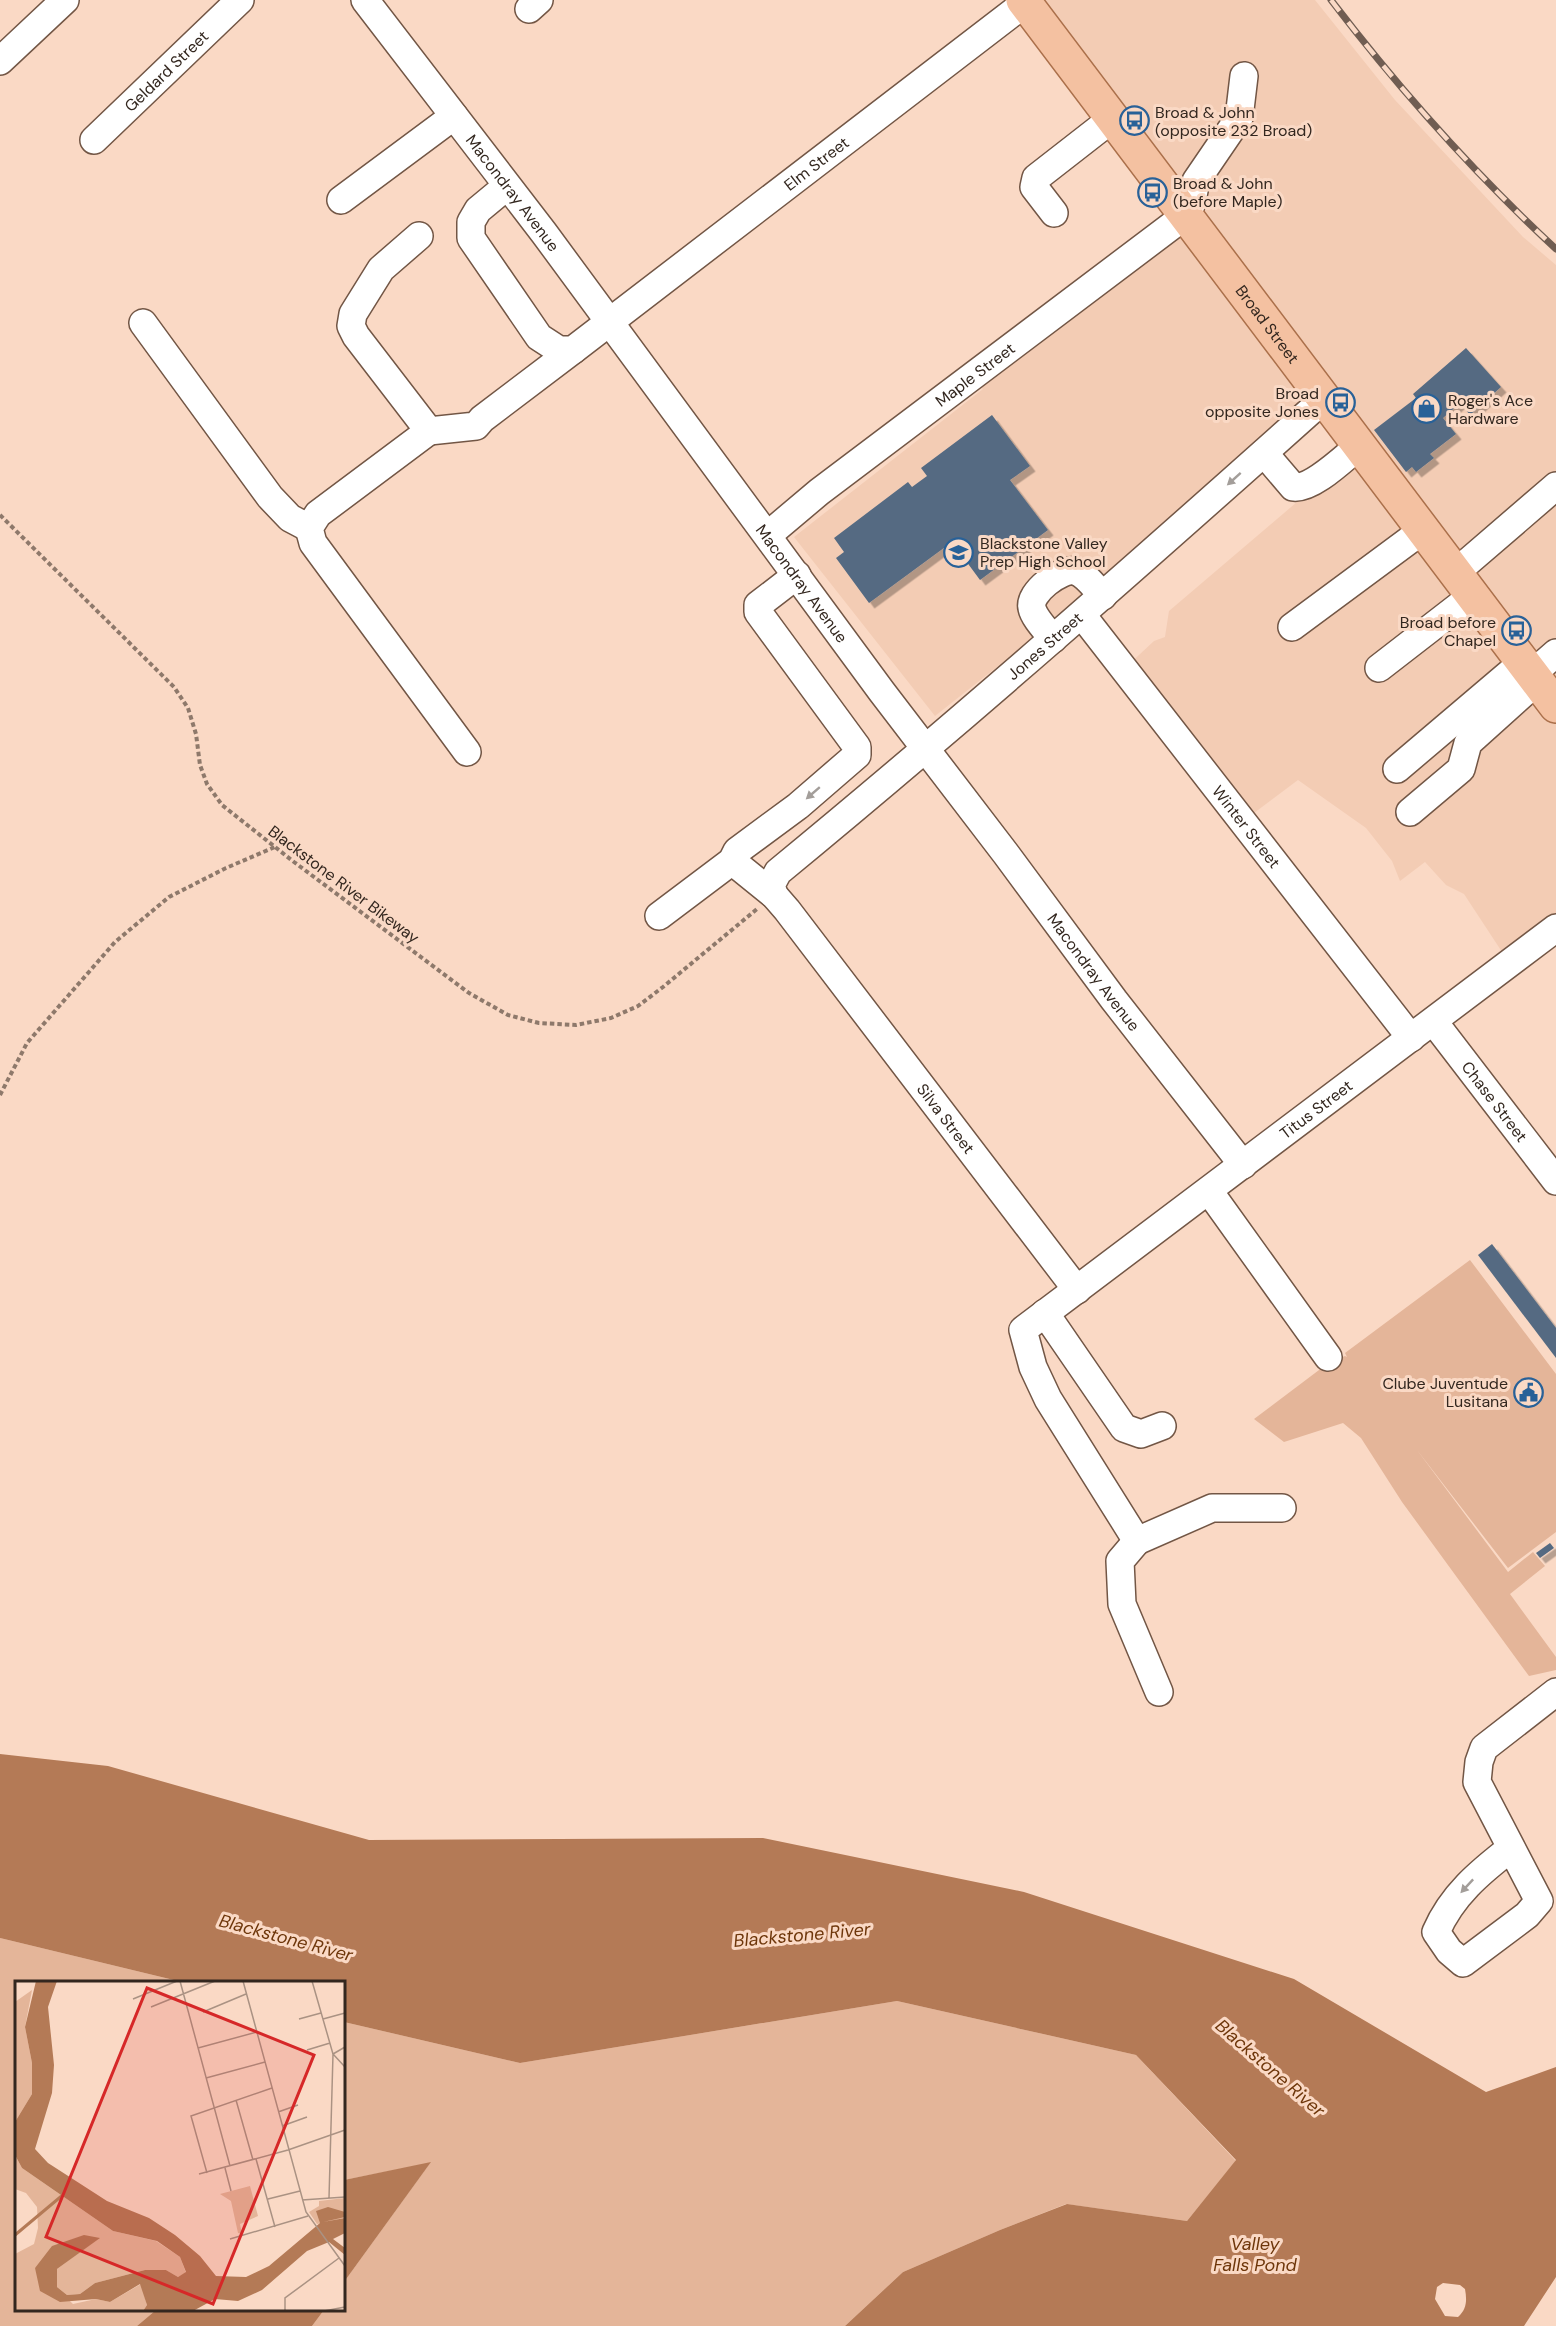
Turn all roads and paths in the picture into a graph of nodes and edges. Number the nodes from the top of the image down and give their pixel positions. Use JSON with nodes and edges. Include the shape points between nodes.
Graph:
{"nodes":[{"id":1,"x":65,"y":0,"type":"edge"},
{"id":2,"x":240,"y":0,"type":"edge"},
{"id":3,"x":365,"y":0,"type":"edge"},
{"id":4,"x":1024,"y":1,"type":"edge"},
{"id":5,"x":0,"y":61,"type":"edge"},
{"id":6,"x":1244,"y":76,"type":"dead end"},
{"id":7,"x":454,"y":116,"type":"junction"},
{"id":8,"x":1113,"y":118,"type":"junction"},
{"id":9,"x":94,"y":140,"type":"dead end"},
{"id":10,"x":507,"y":186,"type":"junction"},
{"id":11,"x":341,"y":200,"type":"dead end"},
{"id":12,"x":1054,"y":213,"type":"dead end"},
{"id":13,"x":1186,"y":215,"type":"junction"},
{"id":14,"x":419,"y":236,"type":"dead end"},
{"id":15,"x":144,"y":322,"type":"dead end"},
{"id":16,"x":608,"y":322,"type":"junction"},
{"id":17,"x":573,"y":350,"type":"junction"},
{"id":18,"x":1325,"y":398,"type":"junction"},
{"id":19,"x":429,"y":431,"type":"junction"},
{"id":20,"x":1360,"y":445,"type":"junction"},
{"id":21,"x":1264,"y":453,"type":"junction"},
{"id":22,"x":1556,"y":486,"type":"edge"},
{"id":23,"x":0,"y":515,"type":"edge"},
{"id":24,"x":309,"y":528,"type":"junction"},
{"id":25,"x":1424,"y":530,"type":"junction"},
{"id":26,"x":768,"y":535,"type":"junction"},
{"id":27,"x":797,"y":575,"type":"junction"},
{"id":28,"x":1463,"y":584,"type":"junction"},
{"id":29,"x":1103,"y":596,"type":"junction"},
{"id":30,"x":1082,"y":615,"type":"junction"},
{"id":31,"x":1292,"y":627,"type":"dead end"},
{"id":32,"x":1053,"y":639,"type":"junction"},
{"id":33,"x":1556,"y":653,"type":"edge"},
{"id":34,"x":1379,"y":668,"type":"dead end"},
{"id":35,"x":1537,"y":681,"type":"edge"},
{"id":36,"x":926,"y":750,"type":"junction"},
{"id":37,"x":467,"y":752,"type":"dead end"},
{"id":38,"x":1397,"y":769,"type":"dead end"},
{"id":39,"x":1410,"y":812,"type":"dead end"},
{"id":40,"x":275,"y":847,"type":"junction"},
{"id":41,"x":732,"y":861,"type":"junction"},
{"id":42,"x":774,"y":895,"type":"junction"},
{"id":43,"x":659,"y":916,"type":"dead end"},
{"id":44,"x":1556,"y":928,"type":"edge"},
{"id":45,"x":1434,"y":1022,"type":"junction"},
{"id":46,"x":1411,"y":1038,"type":"junction"},
{"id":47,"x":0,"y":1095,"type":"edge"},
{"id":48,"x":1243,"y":1165,"type":"junction"},
{"id":49,"x":1556,"y":1181,"type":"edge"},
{"id":50,"x":1209,"y":1191,"type":"junction"},
{"id":51,"x":1077,"y":1290,"type":"junction"},
{"id":52,"x":1045,"y":1313,"type":"junction"},
{"id":53,"x":1328,"y":1357,"type":"dead end"},
{"id":54,"x":1162,"y":1426,"type":"dead end"},
{"id":55,"x":1282,"y":1508,"type":"dead end"},
{"id":56,"x":1137,"y":1541,"type":"junction"},
{"id":57,"x":1159,"y":1692,"type":"dead end"},
{"id":58,"x":1556,"y":1692,"type":"edge"},
{"id":59,"x":1511,"y":1848,"type":"dead end"}],
"edges":[{"from":1,"to":5,"type":"street"},
{"from":2,"to":9,"type":"street","name":"Geldard Street"},
{"from":3,"to":7,"type":"street","name":"Macondray Avenue"},
{"from":4,"to":8,"type":"main road","name":"Broad Street"},
{"from":4,"to":16,"type":"street","name":"Elm Street"},
{"from":6,"to":13,"type":"street","via":[[1239,118],[1196,181]]},
{"from":7,"to":10,"type":"street","name":"Macondray Avenue"},
{"from":7,"to":11,"type":"street"},
{"from":8,"to":12,"type":"street","via":[[1036,178],[1034,187]]},
{"from":8,"to":13,"type":"main road","name":"Broad Street"},
{"from":10,"to":16,"type":"street","name":"Macondray Avenue"},
{"from":10,"to":17,"type":"street","via":[[478,210],[471,222],[471,238],[539,337],[559,350]]},
{"from":13,"to":18,"type":"main road","name":"Broad Street"},
{"from":13,"to":26,"type":"street","name":"Maple Street","via":[[819,492]]},
{"from":14,"to":19,"type":"street","via":[[381,269],[352,314],[351,326]]},
{"from":15,"to":24,"type":"street","via":[[270,497],[290,518]]},
{"from":16,"to":17,"type":"street","name":"Elm Street"},
{"from":16,"to":26,"type":"street","name":"Macondray Avenue"},
{"from":17,"to":19,"type":"street","name":"Elm Street","via":[[476,426]]},
{"from":18,"to":20,"type":"main road","name":"Broad Street"},
{"from":18,"to":21,"type":"street","name":"Jones Street"},
{"from":19,"to":24,"type":"street","via":[[318,514]]},
{"from":20,"to":21,"type":"street","via":[[1310,484],[1298,488]]},
{"from":20,"to":25,"type":"main road","name":"Broad Street"},
{"from":21,"to":29,"type":"street","name":"Jones Street","one_way":true},
{"from":22,"to":28,"type":"street"},
{"from":23,"to":40,"type":"path","name":"Blackstone River Bikeway","via":[[174,687],[188,708],[207,784],[222,805]]},
{"from":24,"to":37,"type":"street","via":[[313,543]]},
{"from":25,"to":28,"type":"main road","name":"Broad Street"},
{"from":25,"to":31,"type":"street"},
{"from":26,"to":27,"type":"street","name":"Macondray Avenue"},
{"from":27,"to":36,"type":"street","name":"Macondray Avenue"},
{"from":27,"to":41,"type":"street","one_way":true,"via":[[758,605],[758,612],[857,747],[857,755],[737,851]]},
{"from":28,"to":34,"type":"street"},
{"from":28,"to":35,"type":"main road","name":"Broad Street"},
{"from":29,"to":30,"type":"street","name":"Jones Street"},
{"from":29,"to":32,"type":"street","via":[[1082,574],[1073,571],[1062,573],[1040,588],[1032,599],[1032,609]]},
{"from":30,"to":32,"type":"street","name":"Jones Street"},
{"from":30,"to":46,"type":"street","name":"Winter Street"},
{"from":32,"to":36,"type":"street","name":"Jones Street"},
{"from":33,"to":35,"type":"street"},
{"from":35,"to":38,"type":"street"},
{"from":35,"to":39,"type":"street","via":[[1468,743],[1461,769]]},
{"from":36,"to":42,"type":"street","name":"Jones Street","via":[[778,872],[771,885]]},
{"from":36,"to":48,"type":"street","name":"Macondray Avenue"},
{"from":40,"to":42,"type":"path","name":"Blackstone River Bikeway","via":[[469,993],[508,1015],[539,1023],[576,1025],[611,1018],[638,1006]]},
{"from":40,"to":47,"type":"path","via":[[170,897],[115,942],[27,1043]]},
{"from":41,"to":42,"type":"street","name":"Silva Street"},
{"from":41,"to":43,"type":"street"},
{"from":42,"to":51,"type":"street","name":"Silva Street"},
{"from":44,"to":45,"type":"street","name":"Titus Street"},
{"from":45,"to":46,"type":"street","name":"Titus Street"},
{"from":45,"to":49,"type":"street","name":"Chase Street"},
{"from":46,"to":48,"type":"street","name":"Titus Street"},
{"from":48,"to":50,"type":"street","name":"Titus Street"},
{"from":50,"to":51,"type":"street","name":"Titus Street"},
{"from":50,"to":53,"type":"street"},
{"from":51,"to":52,"type":"street"},
{"from":52,"to":54,"type":"street","via":[[1124,1428],[1140,1434]]},
{"from":52,"to":56,"type":"street","via":[[1023,1330],[1033,1367],[1048,1399]]},
{"from":55,"to":56,"type":"street","via":[[1212,1508]]},
{"from":56,"to":57,"type":"street","via":[[1120,1561],[1122,1604]]},
{"from":58,"to":59,"type":"street","via":[[1484,1748],[1479,1762],[1478,1782]]}]}
